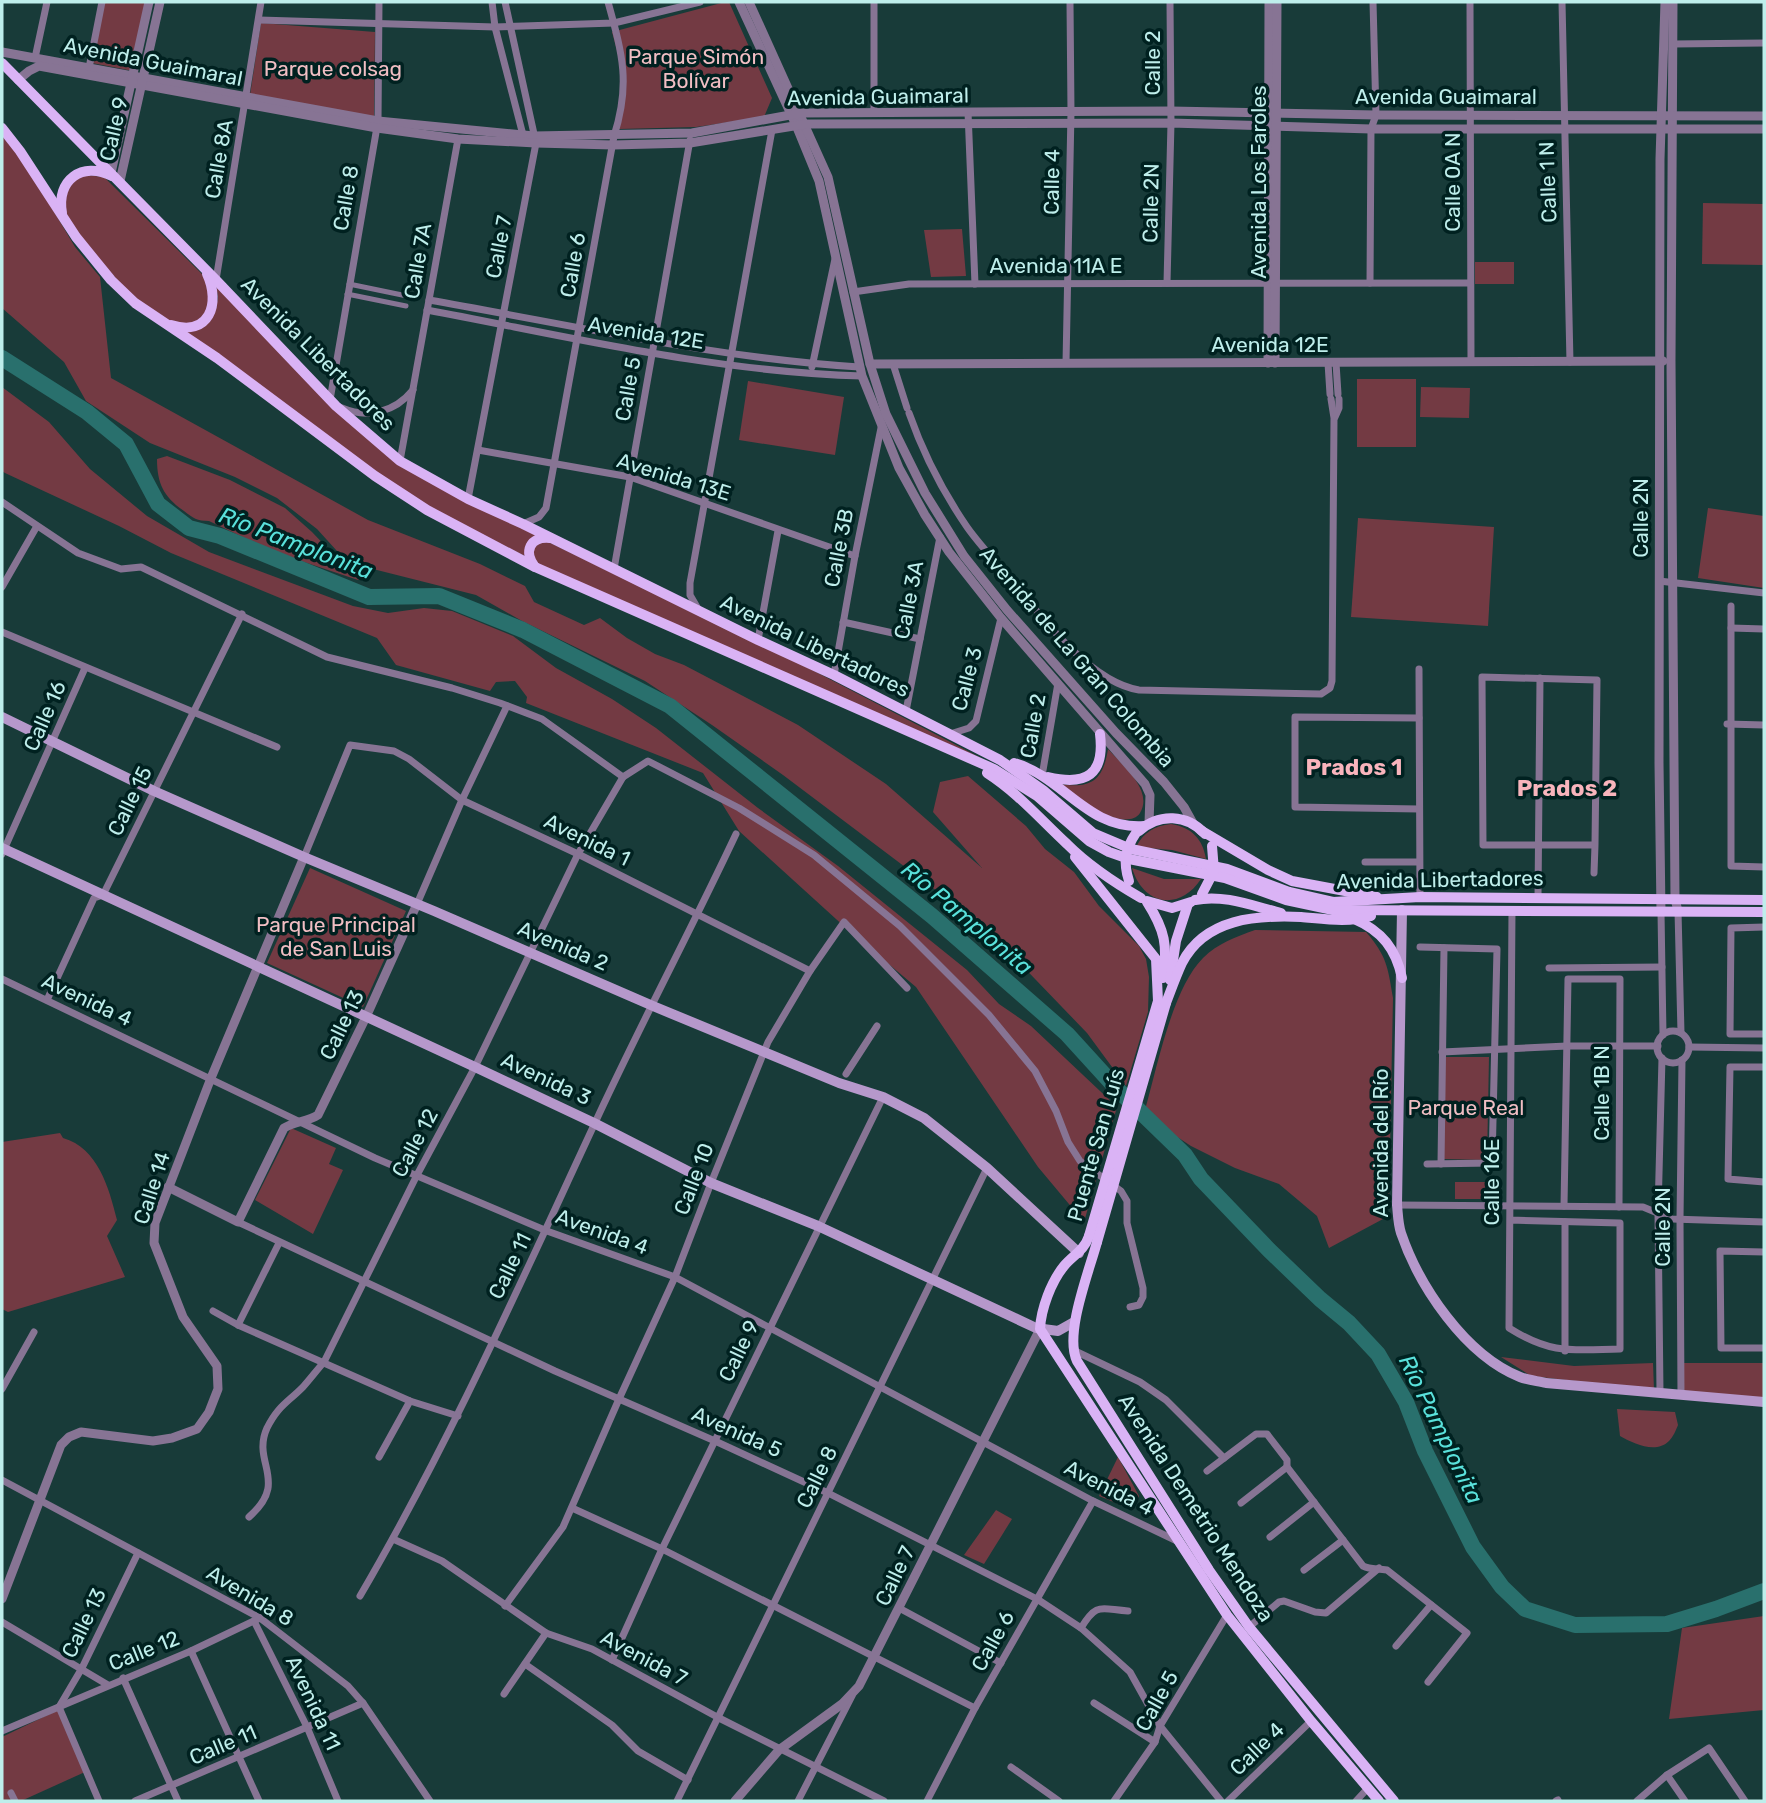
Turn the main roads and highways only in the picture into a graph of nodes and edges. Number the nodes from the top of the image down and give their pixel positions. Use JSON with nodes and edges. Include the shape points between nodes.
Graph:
{"nodes":[{"id":1,"x":2,"y":63,"type":"edge"},
{"id":2,"x":2,"y":128,"type":"edge"},
{"id":3,"x":116,"y":178,"type":"junction"},
{"id":4,"x":65,"y":221,"type":"junction"},
{"id":5,"x":204,"y":267,"type":"junction"},
{"id":6,"x":165,"y":323,"type":"junction"},
{"id":7,"x":550,"y":538,"type":"junction"},
{"id":8,"x":535,"y":567,"type":"junction"},
{"id":9,"x":2,"y":717,"type":"edge"},
{"id":10,"x":1100,"y":734,"type":"road end"},
{"id":11,"x":949,"y":750,"type":"junction"},
{"id":12,"x":1000,"y":760,"type":"junction"},
{"id":13,"x":1042,"y":776,"type":"junction"},
{"id":14,"x":1143,"y":827,"type":"junction"},
{"id":15,"x":1198,"y":828,"type":"junction"},
{"id":16,"x":1054,"y":831,"type":"junction"},
{"id":17,"x":3,"y":850,"type":"edge"},
{"id":18,"x":1195,"y":899,"type":"junction"},
{"id":19,"x":1144,"y":900,"type":"junction"},
{"id":20,"x":1764,"y":900,"type":"edge"},
{"id":21,"x":1387,"y":905,"type":"junction"},
{"id":22,"x":1402,"y":910,"type":"junction"},
{"id":23,"x":1764,"y":912,"type":"edge"},
{"id":24,"x":1301,"y":917,"type":"junction"},
{"id":25,"x":1354,"y":919,"type":"junction"},
{"id":26,"x":1402,"y":978,"type":"junction"},
{"id":27,"x":1162,"y":1002,"type":"junction"},
{"id":28,"x":1093,"y":1239,"type":"junction"},
{"id":29,"x":1079,"y":1253,"type":"junction"},
{"id":30,"x":1074,"y":1322,"type":"junction"},
{"id":31,"x":1040,"y":1329,"type":"junction"},
{"id":32,"x":1764,"y":1402,"type":"edge"},
{"id":33,"x":1379,"y":1801,"type":"edge"},
{"id":34,"x":1394,"y":1801,"type":"edge"}],
"edges":[{"from":1,"to":3,"type":"main road","name":"Avenida Libertadores"},
{"from":2,"to":4,"type":"main road","name":"Avenida Libertadores"},
{"from":3,"to":4,"type":"main road","via":[[94,170],[83,170],[71,178],[60,200]]},
{"from":3,"to":5,"type":"main road","name":"Avenida Libertadores"},
{"from":4,"to":6,"type":"main road","name":"Avenida Libertadores","via":[[111,280]]},
{"from":5,"to":6,"type":"main road","via":[[214,293],[212,310],[190,328]]},
{"from":5,"to":7,"type":"main road","name":"Avenida Libertadores","via":[[333,403],[400,461]]},
{"from":6,"to":8,"type":"main road","name":"Avenida Libertadores","via":[[375,476],[427,510]]},
{"from":7,"to":8,"type":"main road","via":[[541,537],[529,548]]},
{"from":7,"to":12,"type":"main road","name":"Avenida Libertadores"},
{"from":8,"to":11,"type":"main road","name":"Avenida Libertadores"},
{"from":9,"to":29,"type":"main road","name":"Avenida 2","via":[[154,792],[304,857],[653,1006],[883,1097],[924,1118],[987,1168]]},
{"from":10,"to":13,"type":"main road","via":[[1101,756],[1090,774],[1070,781]]},
{"from":11,"to":16,"type":"main road","via":[[1010,788]]},
{"from":11,"to":21,"type":"main road","name":"Avenida Libertadores","via":[[1020,784],[1109,852],[1225,878],[1310,906],[1333,910]]},
{"from":12,"to":13,"type":"main road"},
{"from":12,"to":21,"type":"main road","name":"Avenida Libertadores","via":[[1044,790],[1093,833],[1113,842],[1227,869],[1312,898]]},
{"from":13,"to":14,"type":"main road","via":[[1103,820]]},
{"from":14,"to":15,"type":"main road","via":[[1175,818]]},
{"from":14,"to":19,"type":"main road","bridge":true,"via":[[1127,851],[1126,872]]},
{"from":15,"to":18,"type":"main road","bridge":true,"via":[[1212,846],[1214,871]]},
{"from":15,"to":21,"type":"main road","via":[[1292,881]]},
{"from":16,"to":19,"type":"main road","via":[[1095,868]]},
{"from":16,"to":27,"type":"main road","via":[[1156,959]]},
{"from":17,"to":31,"type":"main road","name":"Avenida 3","via":[[475,1067],[711,1183]]},
{"from":18,"to":19,"type":"main road","via":[[1172,908]]},
{"from":18,"to":24,"type":"main road","via":[[1225,898]]},
{"from":18,"to":27,"type":"main road","via":[[1176,941]]},
{"from":19,"to":27,"type":"main road","via":[[1166,940]]},
{"from":20,"to":21,"type":"main road","name":"Avenida Libertadores","via":[[1420,897]]},
{"from":21,"to":22,"type":"main road","name":"Avenida Libertadores"},
{"from":21,"to":25,"type":"main road"},
{"from":22,"to":23,"type":"main road","name":"Avenida Libertadores"},
{"from":22,"to":26,"type":"main road","name":"Avenida del Río"},
{"from":24,"to":25,"type":"main road"},
{"from":24,"to":27,"type":"main road","via":[[1247,918],[1216,929],[1194,946]]},
{"from":25,"to":26,"type":"main road","via":[[1387,942]]},
{"from":26,"to":32,"type":"main road","name":"Avenida del Río","via":[[1400,1230],[1428,1288],[1466,1340],[1520,1377],[1546,1383]]},
{"from":27,"to":28,"type":"main road","name":"Puente San Luís","bridge":true},
{"from":28,"to":29,"type":"main road","name":"Puente San Luís"},
{"from":28,"to":30,"type":"main road","name":"Puente San Luís"},
{"from":29,"to":31,"type":"main road","name":"Puente San Luís","via":[[1059,1273]]},
{"from":30,"to":31,"type":"main road","via":[[1058,1331]]},
{"from":30,"to":34,"type":"main road","name":"Avenida Demetrio Mendoza","via":[[1072,1350],[1077,1361],[1195,1548],[1249,1627]]},
{"from":31,"to":33,"type":"main road","name":"Avenida Demetrio Mendoza","via":[[1227,1615]]}]}
